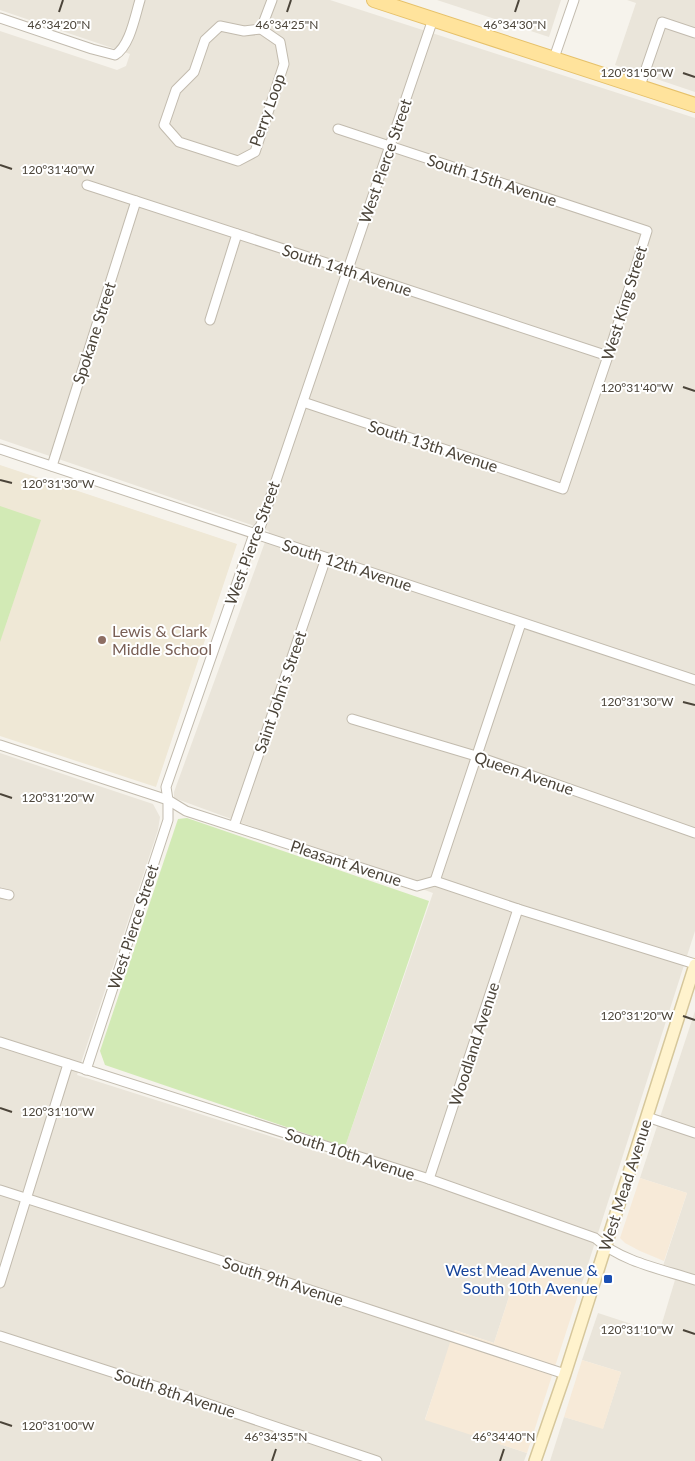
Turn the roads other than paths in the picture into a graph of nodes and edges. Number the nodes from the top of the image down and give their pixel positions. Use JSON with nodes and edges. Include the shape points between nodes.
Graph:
{"nodes":[{"id":1,"x":140,"y":0,"type":"edge"},
{"id":2,"x":272,"y":0,"type":"edge"},
{"id":3,"x":374,"y":0,"type":"edge"},
{"id":4,"x":574,"y":0,"type":"edge"},
{"id":5,"x":0,"y":18,"type":"edge"},
{"id":6,"x":433,"y":19,"type":"junction"},
{"id":7,"x":261,"y":29,"type":"junction"},
{"id":8,"x":695,"y":34,"type":"edge"},
{"id":9,"x":554,"y":58,"type":"junction"},
{"id":10,"x":640,"y":86,"type":"junction"},
{"id":11,"x":695,"y":105,"type":"edge"},
{"id":12,"x":338,"y":128,"type":"dead end"},
{"id":13,"x":391,"y":146,"type":"junction"},
{"id":14,"x":87,"y":185,"type":"dead end"},
{"id":15,"x":136,"y":201,"type":"junction"},
{"id":16,"x":646,"y":231,"type":"joint"},
{"id":17,"x":237,"y":234,"type":"junction"},
{"id":18,"x":348,"y":270,"type":"junction"},
{"id":19,"x":210,"y":320,"type":"dead end"},
{"id":20,"x":608,"y":356,"type":"junction"},
{"id":21,"x":302,"y":402,"type":"junction"},
{"id":22,"x":0,"y":449,"type":"edge"},
{"id":23,"x":52,"y":466,"type":"junction"},
{"id":24,"x":563,"y":489,"type":"joint"},
{"id":25,"x":254,"y":534,"type":"junction"},
{"id":26,"x":326,"y":558,"type":"junction"},
{"id":27,"x":521,"y":623,"type":"junction"},
{"id":28,"x":695,"y":680,"type":"edge"},
{"id":29,"x":352,"y":718,"type":"dead end"},
{"id":30,"x":0,"y":745,"type":"edge"},
{"id":31,"x":476,"y":756,"type":"junction"},
{"id":32,"x":168,"y":800,"type":"junction"},
{"id":33,"x":234,"y":826,"type":"junction"},
{"id":34,"x":695,"y":833,"type":"edge"},
{"id":35,"x":435,"y":881,"type":"junction"},
{"id":36,"x":518,"y":910,"type":"junction"},
{"id":37,"x":695,"y":965,"type":"edge"},
{"id":38,"x":0,"y":1042,"type":"edge"},
{"id":39,"x":68,"y":1064,"type":"junction"},
{"id":40,"x":86,"y":1070,"type":"junction"},
{"id":41,"x":647,"y":1117,"type":"junction"},
{"id":42,"x":695,"y":1133,"type":"edge"},
{"id":43,"x":429,"y":1180,"type":"junction"},
{"id":44,"x":0,"y":1190,"type":"edge"},
{"id":45,"x":26,"y":1198,"type":"junction"},
{"id":46,"x":605,"y":1246,"type":"junction"},
{"id":47,"x":695,"y":1280,"type":"edge"},
{"id":48,"x":0,"y":1283,"type":"edge"},
{"id":49,"x":0,"y":1336,"type":"edge"},
{"id":50,"x":565,"y":1374,"type":"junction"},
{"id":51,"x":377,"y":1461,"type":"edge"},
{"id":52,"x":536,"y":1461,"type":"edge"}],
"edges":[{"from":1,"to":5,"type":"street","via":[[122,51],[115,55]]},
{"from":2,"to":7,"type":"street"},
{"from":3,"to":6,"type":"main road"},
{"from":4,"to":9,"type":"street"},
{"from":6,"to":9,"type":"main road"},
{"from":6,"to":13,"type":"street","name":"West Pierce Street"},
{"from":7,"to":7,"type":"street","name":"Perry Loop","via":[[220,26],[205,40],[194,72],[176,90],[164,125],[179,142],[238,161],[255,152],[284,64],[280,42]]},
{"from":8,"to":10,"type":"street","via":[[662,22]]},
{"from":9,"to":10,"type":"main road"},
{"from":10,"to":11,"type":"main road"},
{"from":12,"to":13,"type":"street","name":"South 15th Avenue"},
{"from":13,"to":16,"type":"street","name":"South 15th Avenue"},
{"from":13,"to":18,"type":"street","name":"West Pierce Street"},
{"from":14,"to":15,"type":"street","name":"South 14th Avenue"},
{"from":15,"to":17,"type":"street","name":"South 14th Avenue"},
{"from":15,"to":23,"type":"street","name":"Spokane Street"},
{"from":16,"to":20,"type":"street","name":"West King Street"},
{"from":17,"to":18,"type":"street","name":"South 14th Avenue"},
{"from":17,"to":19,"type":"street"},
{"from":18,"to":20,"type":"street","name":"South 14th Avenue"},
{"from":18,"to":21,"type":"street","name":"West Pierce Street"},
{"from":20,"to":24,"type":"street","name":"West King Street"},
{"from":21,"to":24,"type":"street","name":"South 13th Avenue"},
{"from":21,"to":25,"type":"street","name":"West Pierce Street","via":[[261,525]]},
{"from":22,"to":23,"type":"street","name":"South 12th Avenue"},
{"from":23,"to":25,"type":"street","name":"South 12th Avenue"},
{"from":25,"to":26,"type":"street","name":"South 12th Avenue"},
{"from":25,"to":32,"type":"street","name":"West Pierce Street","via":[[166,787]]},
{"from":26,"to":27,"type":"street","name":"South 12th Avenue"},
{"from":26,"to":33,"type":"street","name":"Saint John's Street"},
{"from":27,"to":28,"type":"street","name":"South 12th Avenue"},
{"from":27,"to":31,"type":"street"},
{"from":29,"to":31,"type":"street","name":"Queen Avenue"},
{"from":30,"to":32,"type":"street","name":"Pleasant Avenue"},
{"from":31,"to":34,"type":"street","name":"Queen Avenue"},
{"from":31,"to":35,"type":"street"},
{"from":32,"to":33,"type":"street","name":"Pleasant Avenue","via":[[186,811]]},
{"from":32,"to":40,"type":"street","name":"West Pierce Street","via":[[168,820]]},
{"from":33,"to":35,"type":"street","name":"Pleasant Avenue","via":[[417,886]]},
{"from":35,"to":36,"type":"street","name":"Pleasant Avenue"},
{"from":36,"to":37,"type":"street","name":"Pleasant Avenue"},
{"from":36,"to":43,"type":"street","name":"Woodland Avenue"},
{"from":37,"to":41,"type":"street","name":"West Mead Avenue"},
{"from":38,"to":39,"type":"street","name":"South 10th Avenue"},
{"from":39,"to":40,"type":"street","name":"South 10th Avenue"},
{"from":39,"to":45,"type":"street"},
{"from":40,"to":43,"type":"street","name":"South 10th Avenue"},
{"from":41,"to":42,"type":"street"},
{"from":41,"to":46,"type":"street","name":"West Mead Avenue"},
{"from":43,"to":46,"type":"street","name":"South 10th Avenue","via":[[595,1238]]},
{"from":44,"to":45,"type":"street","name":"South 9th Avenue"},
{"from":45,"to":48,"type":"street"},
{"from":45,"to":50,"type":"street","name":"South 9th Avenue"},
{"from":46,"to":47,"type":"street","name":"South 10th Avenue","via":[[626,1257]]},
{"from":46,"to":50,"type":"street","name":"West Mead Avenue"},
{"from":49,"to":51,"type":"street","name":"South 8th Avenue"},
{"from":50,"to":52,"type":"street","name":"West Mead Avenue"}]}
